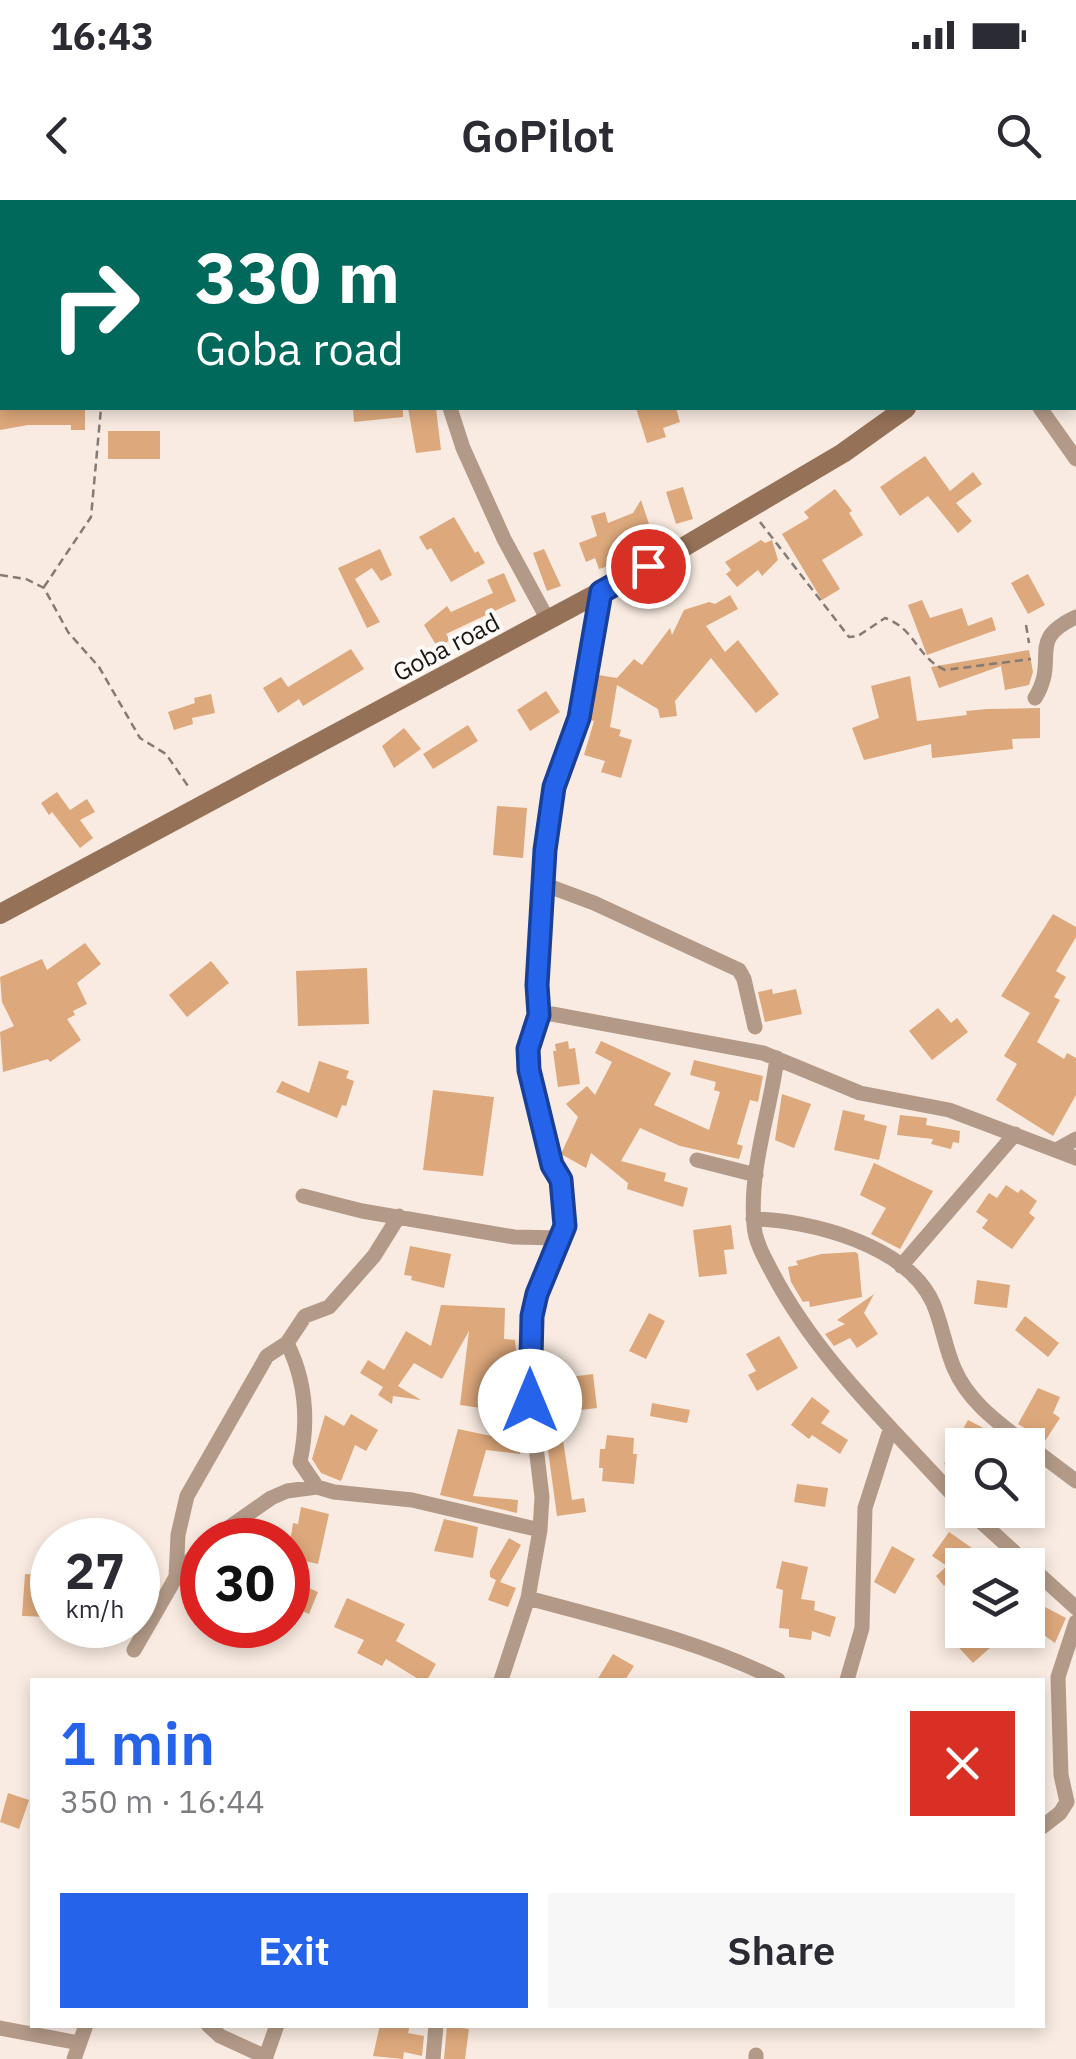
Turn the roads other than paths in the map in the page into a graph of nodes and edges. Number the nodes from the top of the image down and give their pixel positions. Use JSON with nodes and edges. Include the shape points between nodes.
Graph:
{"nodes":[{"id":1,"x":451,"y":410,"type":"edge"},
{"id":2,"x":903,"y":410,"type":"edge"},
{"id":3,"x":1041,"y":410,"type":"edge"},
{"id":4,"x":1076,"y":460,"type":"edge"},
{"id":5,"x":601,"y":592,"type":"junction"},
{"id":6,"x":1076,"y":617,"type":"edge"},
{"id":7,"x":548,"y":620,"type":"junction"},
{"id":8,"x":1035,"y":698,"type":"dead end"},
{"id":9,"x":544,"y":884,"type":"junction"},
{"id":10,"x":0,"y":914,"type":"edge"},
{"id":11,"x":539,"y":1015,"type":"junction"},
{"id":12,"x":756,"y":1027,"type":"dead end"},
{"id":13,"x":778,"y":1058,"type":"junction"},
{"id":14,"x":1014,"y":1134,"type":"junction"},
{"id":15,"x":1076,"y":1140,"type":"edge"},
{"id":16,"x":1058,"y":1149,"type":"junction"},
{"id":17,"x":1076,"y":1158,"type":"edge"},
{"id":18,"x":697,"y":1160,"type":"dead end"},
{"id":19,"x":756,"y":1175,"type":"junction"},
{"id":20,"x":303,"y":1196,"type":"dead end"},
{"id":21,"x":399,"y":1216,"type":"junction"},
{"id":22,"x":754,"y":1218,"type":"junction"},
{"id":23,"x":560,"y":1238,"type":"junction"},
{"id":24,"x":901,"y":1266,"type":"junction"},
{"id":25,"x":287,"y":1343,"type":"junction"},
{"id":26,"x":1006,"y":1428,"type":"edge"},
{"id":27,"x":890,"y":1430,"type":"junction"},
{"id":28,"x":1045,"y":1458,"type":"edge"},
{"id":29,"x":1076,"y":1481,"type":"edge"},
{"id":30,"x":945,"y":1486,"type":"edge"},
{"id":31,"x":317,"y":1487,"type":"junction"},
{"id":32,"x":242,"y":1518,"type":"edge"},
{"id":33,"x":988,"y":1528,"type":"edge"},
{"id":34,"x":540,"y":1530,"type":"junction"},
{"id":35,"x":180,"y":1573,"type":"edge"},
{"id":36,"x":176,"y":1578,"type":"junction"},
{"id":37,"x":528,"y":1598,"type":"junction"},
{"id":38,"x":1076,"y":1608,"type":"edge"},
{"id":39,"x":1076,"y":1622,"type":"edge"},
{"id":40,"x":134,"y":1650,"type":"dead end"},
{"id":41,"x":502,"y":1678,"type":"edge"},
{"id":42,"x":774,"y":1678,"type":"edge"},
{"id":43,"x":848,"y":1678,"type":"edge"},
{"id":44,"x":1045,"y":1824,"type":"edge"},
{"id":45,"x":0,"y":2028,"type":"edge"},
{"id":46,"x":211,"y":2028,"type":"edge"},
{"id":47,"x":276,"y":2028,"type":"edge"},
{"id":48,"x":436,"y":2028,"type":"edge"},
{"id":49,"x":76,"y":2051,"type":"edge"},
{"id":50,"x":266,"y":2058,"type":"edge"},
{"id":51,"x":432,"y":2059,"type":"edge"}],
"edges":[{"from":1,"to":7,"type":"street","via":[[504,539]]},
{"from":2,"to":5,"type":"main road","name":"Goba road","via":[[842,453]]},
{"from":3,"to":4,"type":"street"},
{"from":5,"to":7,"type":"main road","name":"Goba road"},
{"from":5,"to":9,"type":"street","via":[[579,718],[554,787]]},
{"from":6,"to":8,"type":"street","via":[[1050,633],[1046,676]]},
{"from":7,"to":10,"type":"main road","name":"Goba road"},
{"from":9,"to":11,"type":"street"},
{"from":9,"to":12,"type":"street","via":[[739,970]]},
{"from":11,"to":13,"type":"street"},
{"from":11,"to":23,"type":"street","via":[[529,1070],[561,1180]]},
{"from":13,"to":14,"type":"street","via":[[860,1093],[924,1103]]},
{"from":13,"to":19,"type":"street"},
{"from":14,"to":16,"type":"street"},
{"from":14,"to":24,"type":"street"},
{"from":15,"to":16,"type":"street"},
{"from":16,"to":17,"type":"street"},
{"from":18,"to":19,"type":"street"},
{"from":19,"to":22,"type":"street"},
{"from":20,"to":21,"type":"street"},
{"from":21,"to":23,"type":"street","via":[[514,1237]]},
{"from":21,"to":25,"type":"street","via":[[374,1256],[329,1306],[304,1316]]},
{"from":22,"to":24,"type":"street","via":[[832,1230]]},
{"from":22,"to":27,"type":"street","via":[[756,1238],[788,1299]]},
{"from":23,"to":34,"type":"street","via":[[532,1316],[528,1380]]},
{"from":24,"to":26,"type":"street","via":[[933,1302],[961,1382]]},
{"from":25,"to":31,"type":"street","via":[[301,1371],[300,1462]]},
{"from":25,"to":36,"type":"street","via":[[267,1356],[198,1472],[181,1513]]},
{"from":27,"to":30,"type":"street"},
{"from":27,"to":43,"type":"street","via":[[865,1508],[862,1628]]},
{"from":28,"to":29,"type":"street"},
{"from":31,"to":32,"type":"street","via":[[271,1498]]},
{"from":31,"to":34,"type":"street","via":[[412,1500]]},
{"from":33,"to":38,"type":"street"},
{"from":34,"to":37,"type":"street"},
{"from":35,"to":36,"type":"street"},
{"from":36,"to":40,"type":"street"},
{"from":37,"to":41,"type":"street"},
{"from":37,"to":42,"type":"street","via":[[653,1633]]},
{"from":39,"to":44,"type":"street","via":[[1058,1677],[1067,1802]]},
{"from":45,"to":49,"type":"street"},
{"from":46,"to":50,"type":"street"},
{"from":47,"to":50,"type":"street"},
{"from":48,"to":51,"type":"street"}]}
